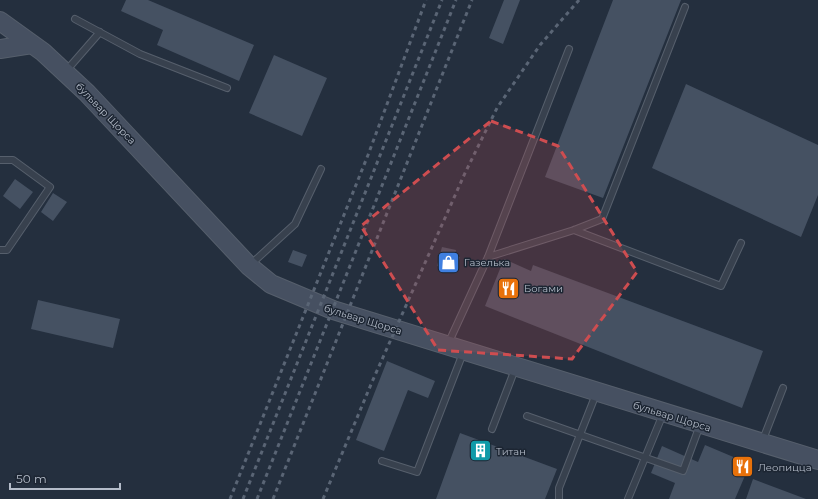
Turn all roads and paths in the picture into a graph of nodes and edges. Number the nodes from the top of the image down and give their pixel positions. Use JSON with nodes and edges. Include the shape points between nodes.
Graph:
{"nodes":[{"id":1,"x":685,"y":7,"type":"dead end"},
{"id":2,"x":75,"y":19,"type":"dead end"},
{"id":3,"x":0,"y":21,"type":"edge"},
{"id":4,"x":100,"y":32,"type":"junction"},
{"id":5,"x":32,"y":44,"type":"junction"},
{"id":6,"x":0,"y":49,"type":"edge"},
{"id":7,"x":569,"y":49,"type":"dead end"},
{"id":8,"x":65,"y":72,"type":"junction"},
{"id":9,"x":226,"y":88,"type":"dead end"},
{"id":10,"x":0,"y":160,"type":"edge"},
{"id":11,"x":321,"y":169,"type":"dead end"},
{"id":12,"x":574,"y":230,"type":"junction"},
{"id":13,"x":741,"y":243,"type":"dead end"},
{"id":14,"x":0,"y":250,"type":"edge"},
{"id":15,"x":488,"y":257,"type":"junction"},
{"id":16,"x":249,"y":266,"type":"junction"},
{"id":17,"x":455,"y":348,"type":"junction"},
{"id":18,"x":515,"y":367,"type":"junction"},
{"id":19,"x":783,"y":388,"type":"dead end"},
{"id":20,"x":597,"y":392,"type":"junction"},
{"id":21,"x":663,"y":413,"type":"junction"},
{"id":22,"x":527,"y":416,"type":"dead end"},
{"id":23,"x":700,"y":424,"type":"junction"},
{"id":24,"x":492,"y":430,"type":"dead end"},
{"id":25,"x":580,"y":434,"type":"junction"},
{"id":26,"x":762,"y":443,"type":"junction"},
{"id":27,"x":645,"y":457,"type":"junction"},
{"id":28,"x":818,"y":460,"type":"edge"},
{"id":29,"x":382,"y":461,"type":"dead end"},
{"id":30,"x":559,"y":499,"type":"edge"},
{"id":31,"x":628,"y":499,"type":"edge"}],
"edges":[{"from":1,"to":12,"type":"lane","via":[[602,218]]},
{"from":2,"to":4,"type":"lane"},
{"from":3,"to":5,"type":"main road","name":"бульвар Щорса"},
{"from":4,"to":8,"type":"lane"},
{"from":4,"to":9,"type":"lane","via":[[140,54]]},
{"from":5,"to":6,"type":"main road"},
{"from":5,"to":8,"type":"main road","name":"бульвар Щорса"},
{"from":7,"to":15,"type":"lane"},
{"from":8,"to":16,"type":"main road","name":"бульвар Щорса","via":[[88,93]]},
{"from":10,"to":14,"type":"lane","via":[[13,160],[50,187],[7,250]]},
{"from":11,"to":16,"type":"lane","via":[[295,224]]},
{"from":12,"to":13,"type":"lane","via":[[721,286]]},
{"from":12,"to":15,"type":"lane"},
{"from":15,"to":17,"type":"lane"},
{"from":16,"to":17,"type":"main road","name":"бульвар Щорса","via":[[271,284],[308,301]]},
{"from":17,"to":18,"type":"main road","name":"бульвар Щорса"},
{"from":17,"to":29,"type":"lane","via":[[417,472]]},
{"from":18,"to":20,"type":"main road","name":"бульвар Щорса"},
{"from":18,"to":24,"type":"lane"},
{"from":19,"to":26,"type":"lane"},
{"from":20,"to":21,"type":"main road","name":"бульвар Щорса"},
{"from":20,"to":25,"type":"lane"},
{"from":21,"to":23,"type":"main road","name":"бульвар Щорса"},
{"from":21,"to":27,"type":"lane"},
{"from":22,"to":25,"type":"lane"},
{"from":23,"to":26,"type":"main road","name":"бульвар Щорса"},
{"from":23,"to":27,"type":"lane","via":[[683,471]]},
{"from":25,"to":27,"type":"lane"},
{"from":25,"to":30,"type":"lane","via":[[559,488]]},
{"from":26,"to":28,"type":"main road","name":"бульвар Щорса"},
{"from":27,"to":31,"type":"lane"}]}
